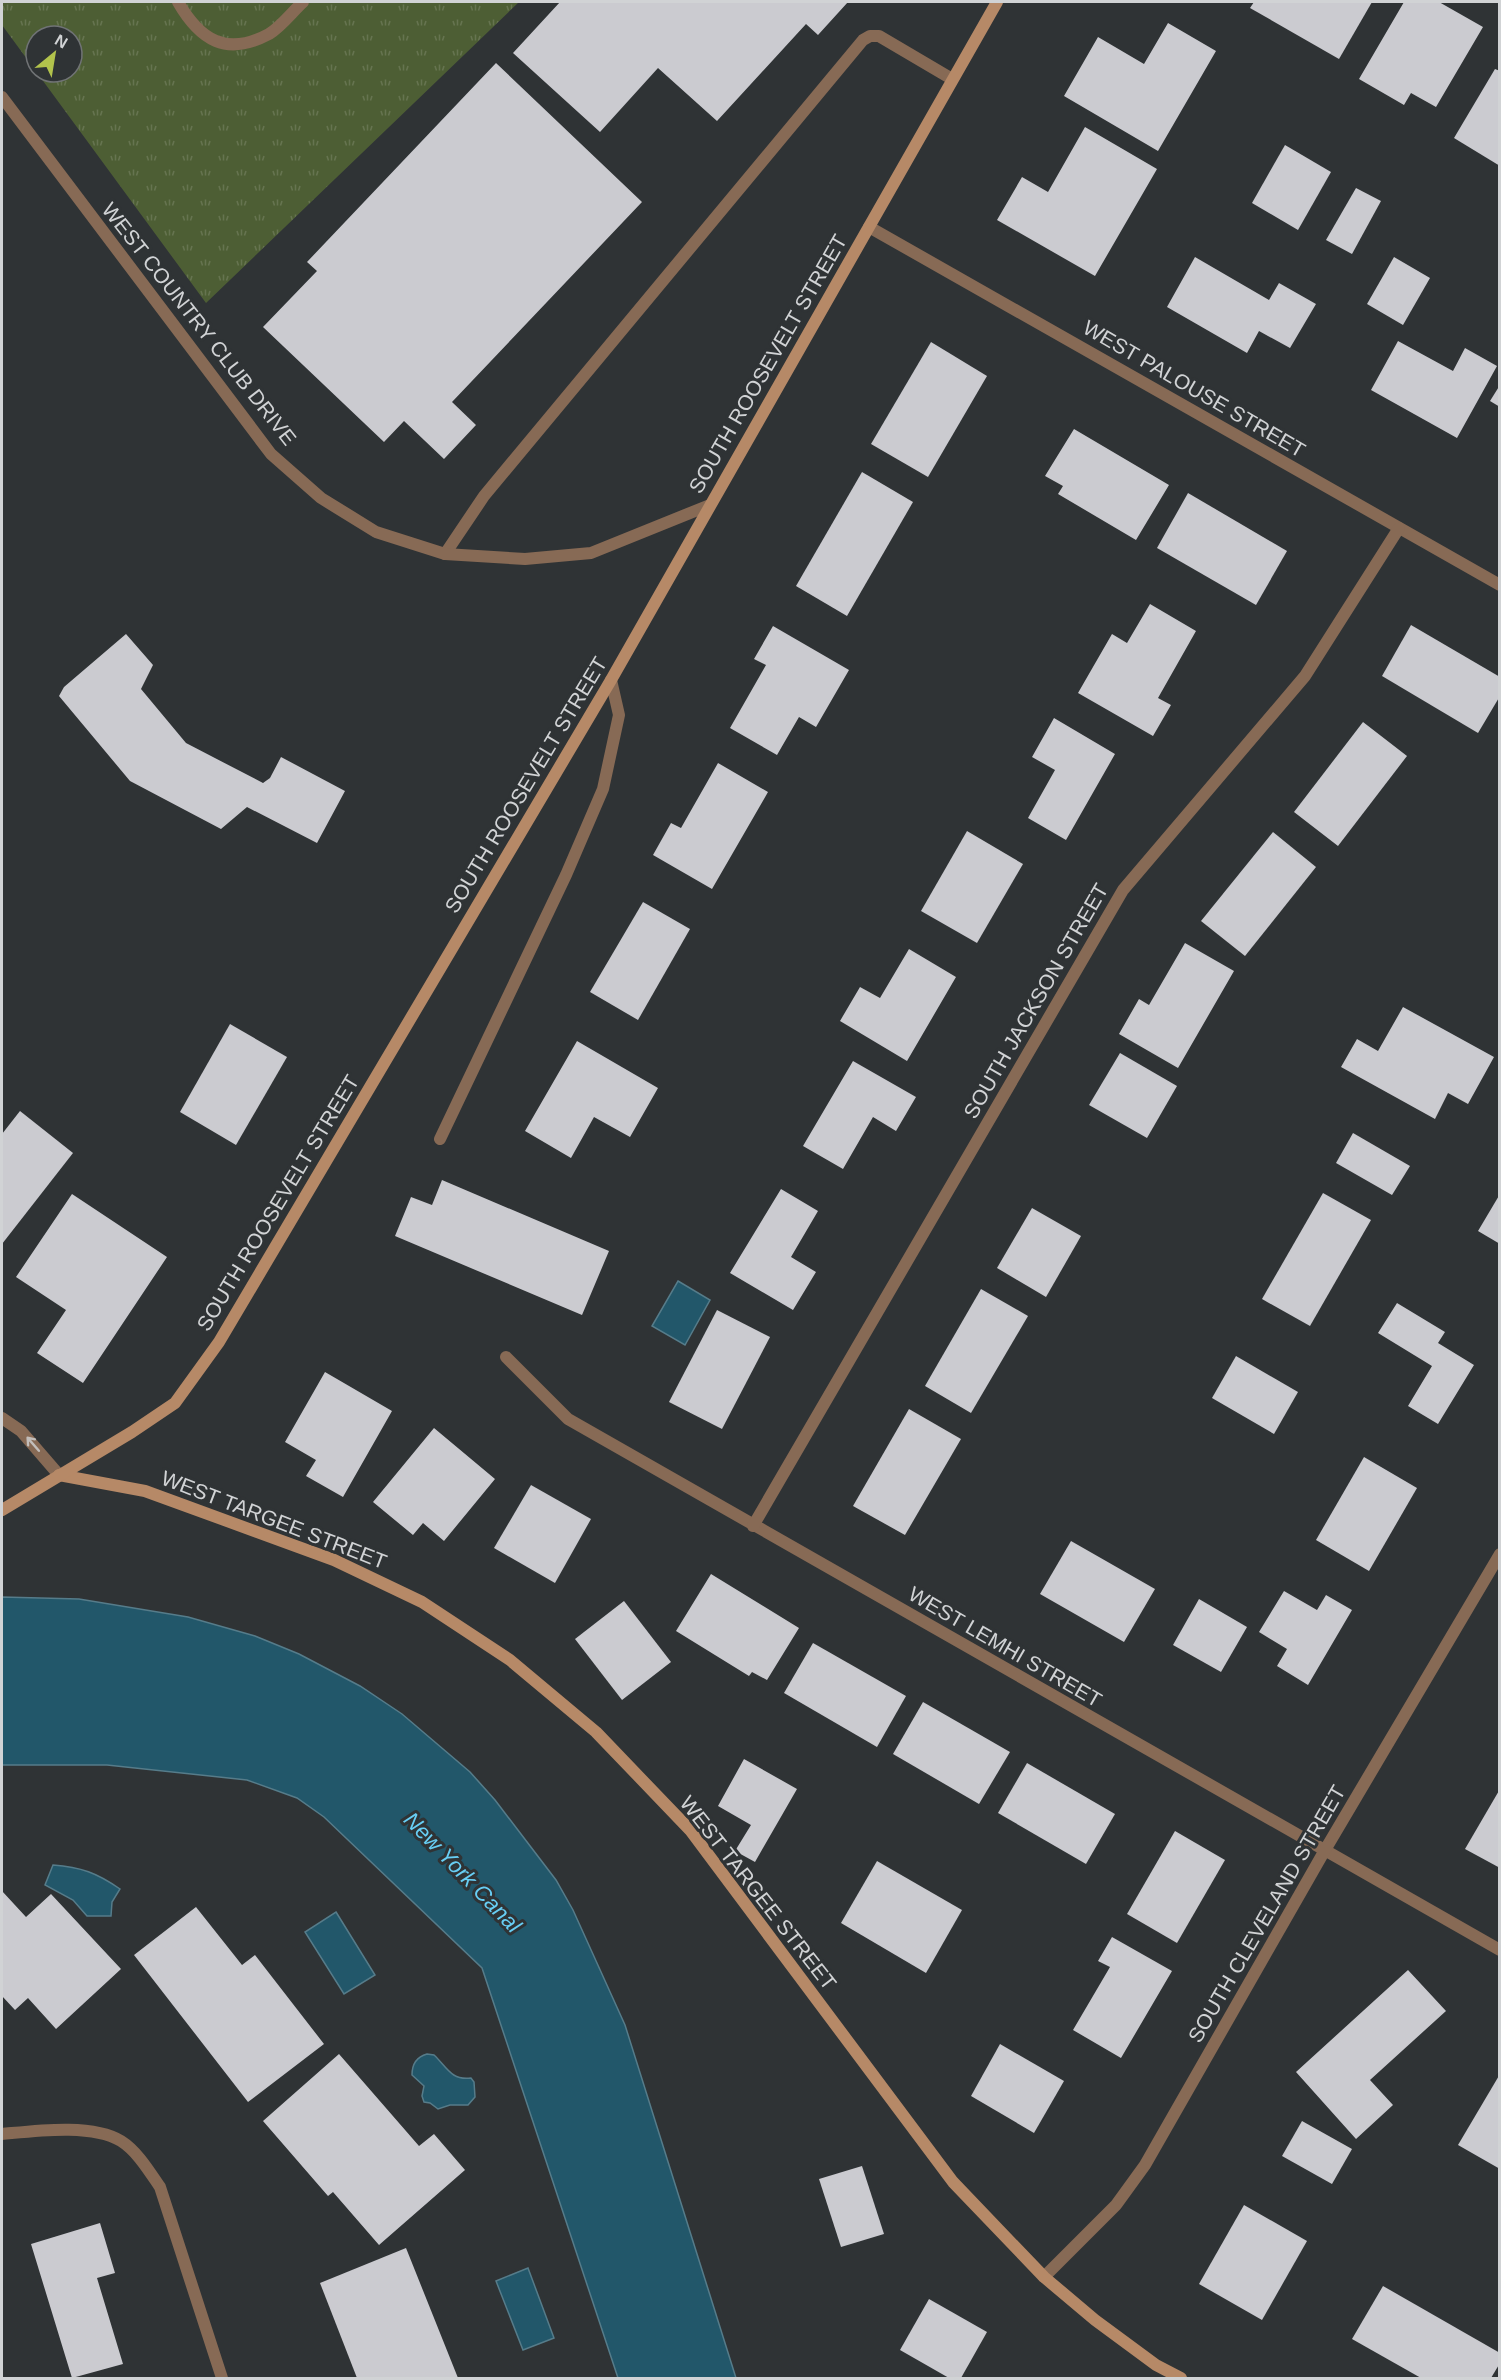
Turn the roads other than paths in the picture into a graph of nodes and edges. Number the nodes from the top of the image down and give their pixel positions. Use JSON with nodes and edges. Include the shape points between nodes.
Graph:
{"nodes":[{"id":1,"x":178,"y":2,"type":"edge"},
{"id":2,"x":303,"y":2,"type":"edge"},
{"id":3,"x":997,"y":2,"type":"edge"},
{"id":4,"x":952,"y":79,"type":"junction"},
{"id":5,"x":2,"y":97,"type":"edge"},
{"id":6,"x":869,"y":227,"type":"junction"},
{"id":7,"x":710,"y":505,"type":"junction"},
{"id":8,"x":1399,"y":528,"type":"junction"},
{"id":9,"x":445,"y":554,"type":"junction"},
{"id":10,"x":1500,"y":585,"type":"edge"},
{"id":11,"x":611,"y":680,"type":"junction"},
{"id":12,"x":440,"y":1139,"type":"dead end"},
{"id":13,"x":506,"y":1357,"type":"dead end"},
{"id":14,"x":2,"y":1418,"type":"edge"},
{"id":15,"x":59,"y":1475,"type":"junction"},
{"id":16,"x":2,"y":1509,"type":"edge"},
{"id":17,"x":753,"y":1526,"type":"junction"},
{"id":18,"x":1500,"y":1554,"type":"edge"},
{"id":19,"x":1325,"y":1850,"type":"junction"},
{"id":20,"x":1500,"y":1950,"type":"edge"},
{"id":21,"x":2,"y":2134,"type":"edge"},
{"id":22,"x":1044,"y":2277,"type":"junction"},
{"id":23,"x":222,"y":2379,"type":"edge"},
{"id":24,"x":1180,"y":2379,"type":"edge"}],
"edges":[{"from":1,"to":2,"type":"street","via":[[202,35],[219,42],[242,44],[271,33]]},
{"from":3,"to":4,"type":"street","name":"SOUTH ROOSEVELT STREET"},
{"from":4,"to":6,"type":"street","name":"SOUTH ROOSEVELT STREET"},
{"from":4,"to":9,"type":"street","via":[[879,36],[863,40],[484,496]]},
{"from":5,"to":9,"type":"street","name":"WEST COUNTRY CLUB DRIVE","via":[[271,454],[321,498],[376,532]]},
{"from":6,"to":7,"type":"street","name":"SOUTH ROOSEVELT STREET"},
{"from":6,"to":8,"type":"street","name":"WEST PALOUSE STREET"},
{"from":7,"to":9,"type":"street","name":"WEST COUNTRY CLUB DRIVE","via":[[591,553],[525,559]]},
{"from":7,"to":11,"type":"street","name":"SOUTH ROOSEVELT STREET"},
{"from":8,"to":10,"type":"street","name":"WEST PALOUSE STREET"},
{"from":8,"to":17,"type":"street","name":"SOUTH JACKSON STREET","via":[[1305,676],[1123,890]]},
{"from":11,"to":12,"type":"street","via":[[619,715],[603,789]]},
{"from":11,"to":15,"type":"street","name":"SOUTH ROOSEVELT STREET","via":[[219,1342],[175,1403]]},
{"from":13,"to":17,"type":"street","name":"WEST LEMHI STREET","via":[[568,1419]]},
{"from":15,"to":14,"type":"street","one_way":true,"via":[[21,1431]]},
{"from":15,"to":16,"type":"street","name":"SOUTH ROOSEVELT STREET"},
{"from":15,"to":22,"type":"street","name":"WEST TARGEE STREET","via":[[145,1491],[334,1560],[422,1602],[510,1660],[596,1732],[690,1830],[953,2182]]},
{"from":17,"to":19,"type":"street","name":"WEST LEMHI STREET"},
{"from":18,"to":19,"type":"street","name":"SOUTH CLEVELAND STREET"},
{"from":19,"to":20,"type":"street","name":"WEST LEMHI STREET"},
{"from":19,"to":22,"type":"street","name":"SOUTH CLEVELAND STREET","via":[[1145,2165],[1116,2205]]},
{"from":21,"to":23,"type":"street","via":[[62,2129],[92,2132],[120,2141],[143,2162],[160,2187]]},
{"from":22,"to":24,"type":"street","name":"WEST TARGEE STREET","via":[[1095,2320]]}]}
